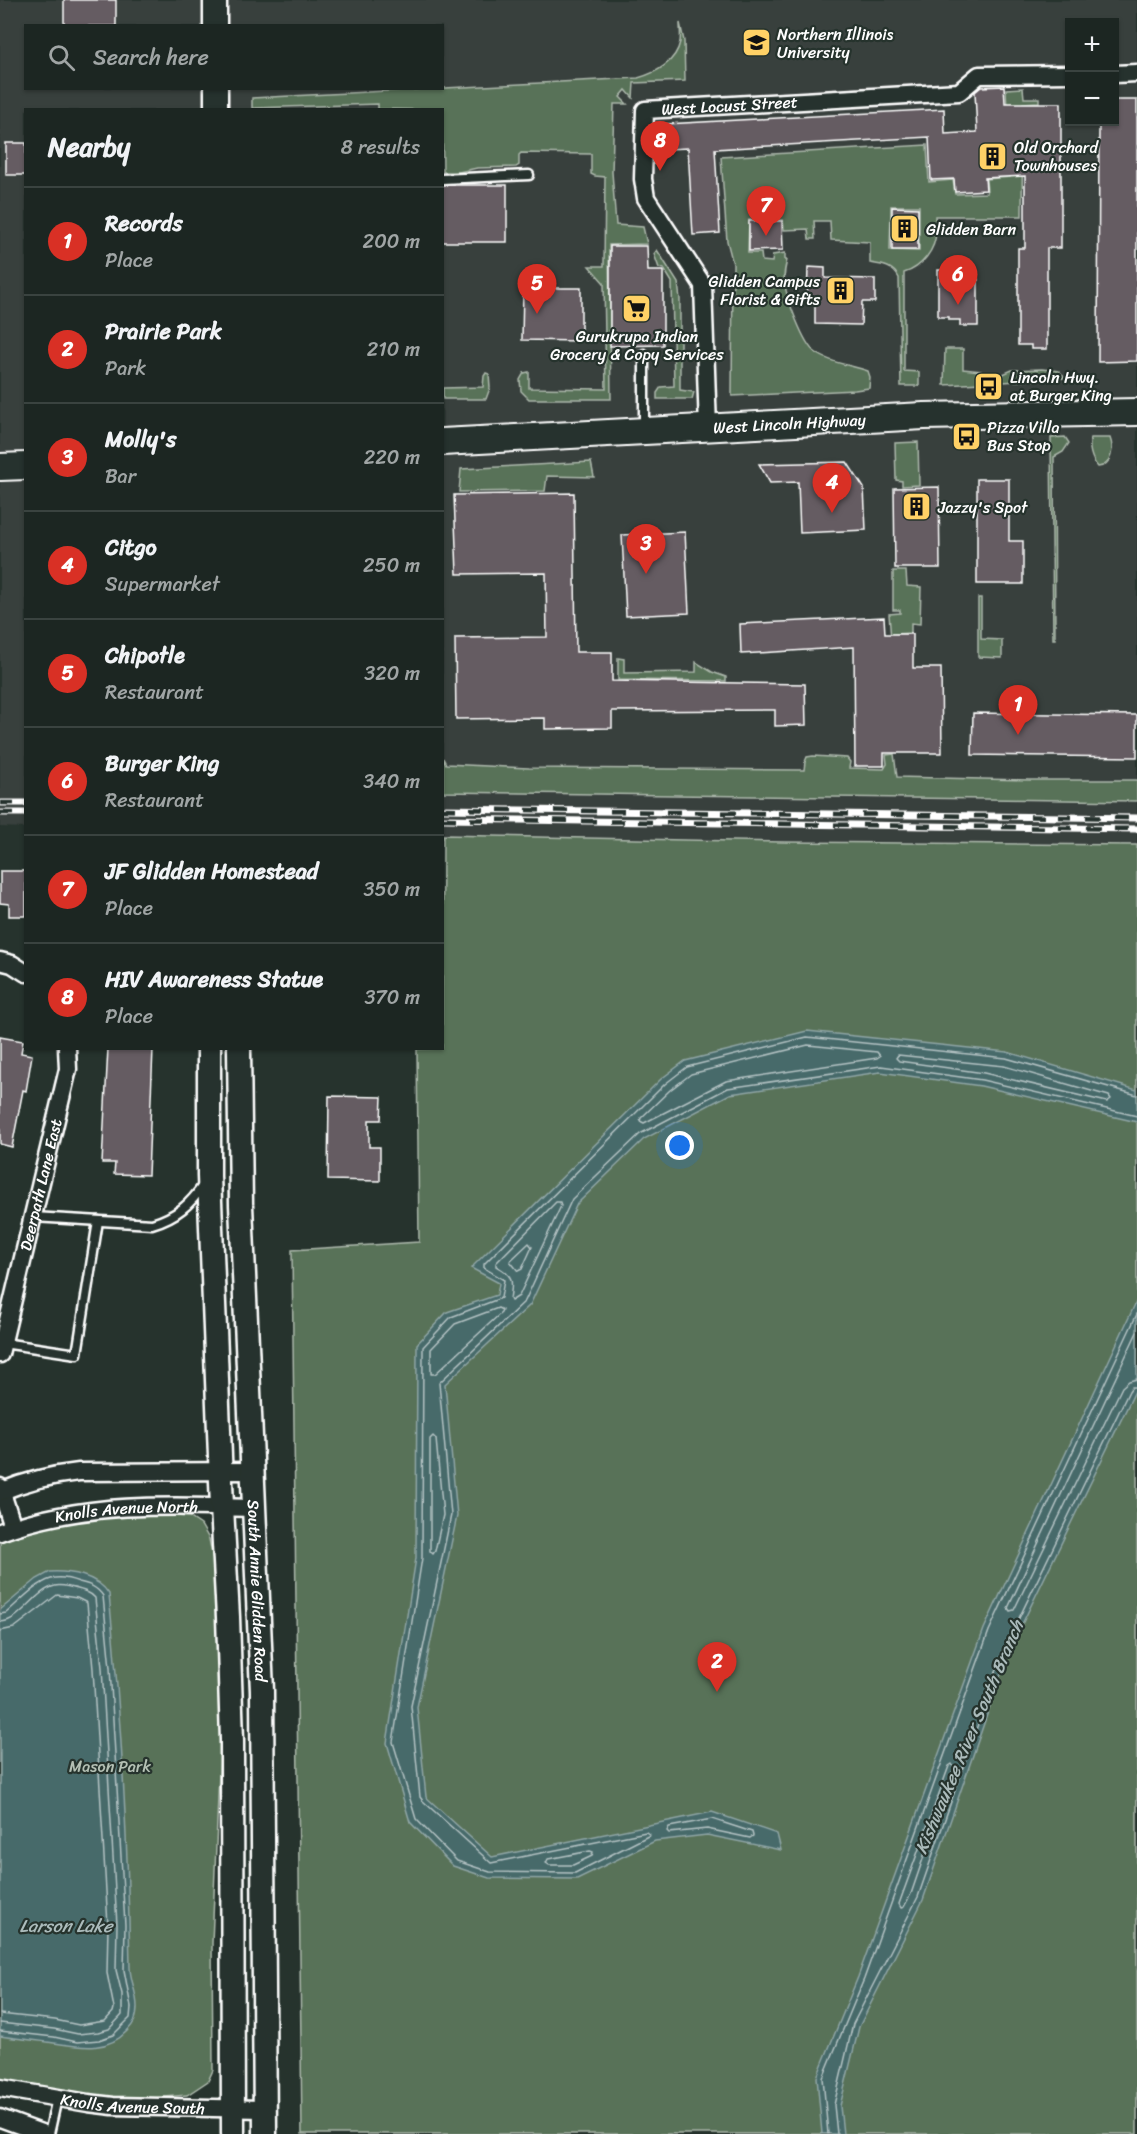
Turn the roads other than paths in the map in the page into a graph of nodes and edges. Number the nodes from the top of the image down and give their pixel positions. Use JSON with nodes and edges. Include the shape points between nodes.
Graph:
{"nodes":[{"id":1,"x":215,"y":0,"type":"edge"},
{"id":2,"x":215,"y":24,"type":"edge"},
{"id":3,"x":1137,"y":73,"type":"edge"},
{"id":4,"x":1065,"y":74,"type":"edge"},
{"id":5,"x":1119,"y":74,"type":"edge"},
{"id":6,"x":216,"y":90,"type":"edge"},
{"id":7,"x":216,"y":108,"type":"edge"},
{"id":8,"x":529,"y":175,"type":"dead end"},
{"id":9,"x":444,"y":179,"type":"edge"},
{"id":10,"x":644,"y":354,"type":"dead end"},
{"id":11,"x":1137,"y":412,"type":"edge"},
{"id":12,"x":708,"y":428,"type":"junction"},
{"id":13,"x":644,"y":430,"type":"junction"},
{"id":14,"x":444,"y":442,"type":"edge"},
{"id":15,"x":24,"y":466,"type":"edge"},
{"id":16,"x":0,"y":467,"type":"edge"},
{"id":17,"x":0,"y":962,"type":"edge"},
{"id":18,"x":24,"y":972,"type":"edge"},
{"id":19,"x":68,"y":1050,"type":"edge"},
{"id":20,"x":209,"y":1050,"type":"edge"},
{"id":21,"x":239,"y":1050,"type":"edge"},
{"id":22,"x":209,"y":1176,"type":"junction"},
{"id":23,"x":33,"y":1217,"type":"junction"},
{"id":24,"x":98,"y":1221,"type":"junction"},
{"id":25,"x":1,"y":1349,"type":"edge"},
{"id":26,"x":221,"y":1471,"type":"junction"},
{"id":27,"x":254,"y":1471,"type":"junction"},
{"id":28,"x":0,"y":1490,"type":"edge"},
{"id":29,"x":222,"y":1507,"type":"junction"},
{"id":30,"x":255,"y":1508,"type":"junction"},
{"id":31,"x":7,"y":1530,"type":"edge"},
{"id":32,"x":0,"y":2088,"type":"edge"},
{"id":33,"x":57,"y":2098,"type":"junction"},
{"id":34,"x":233,"y":2108,"type":"junction"},
{"id":35,"x":265,"y":2109,"type":"junction"},
{"id":36,"x":0,"y":2118,"type":"edge"},
{"id":37,"x":44,"y":2134,"type":"edge"},
{"id":38,"x":49,"y":2134,"type":"edge"},
{"id":39,"x":233,"y":2134,"type":"edge"},
{"id":40,"x":265,"y":2134,"type":"edge"}],
"edges":[{"from":1,"to":2,"type":"main road"},
{"from":3,"to":5,"type":"street"},
{"from":4,"to":12,"type":"street","name":"West Locust Street","via":[[979,75],[959,92],[645,110],[646,198],[703,285]]},
{"from":6,"to":7,"type":"main road"},
{"from":8,"to":9,"type":"lane"},
{"from":10,"to":13,"type":"lane"},
{"from":11,"to":12,"type":"main road","name":"West Lincoln Highway","via":[[924,416]]},
{"from":12,"to":13,"type":"main road","name":"West Lincoln Highway"},
{"from":13,"to":14,"type":"main road","name":"West Lincoln Highway"},
{"from":15,"to":16,"type":"main road"},
{"from":17,"to":18,"type":"street"},
{"from":19,"to":23,"type":"street","name":"Deerpath Lane East","via":[[68,1069]]},
{"from":20,"to":22,"type":"main road","name":"South Annie Glidden Road"},
{"from":21,"to":27,"type":"main road","name":"South Annie Glidden Road","via":[[241,1205]]},
{"from":22,"to":24,"type":"lane","via":[[193,1201],[164,1221]]},
{"from":22,"to":26,"type":"main road","name":"South Annie Glidden Road"},
{"from":23,"to":24,"type":"lane"},
{"from":23,"to":25,"type":"street","name":"Deerpath Lane East"},
{"from":24,"to":25,"type":"lane","via":[[77,1354]]},
{"from":26,"to":27,"type":"street"},
{"from":26,"to":28,"type":"street","via":[[79,1472],[47,1476]]},
{"from":26,"to":29,"type":"main road","name":"South Annie Glidden Road"},
{"from":27,"to":30,"type":"main road","name":"South Annie Glidden Road"},
{"from":28,"to":31,"type":"street"},
{"from":29,"to":30,"type":"street","name":"Knolls Avenue North"},
{"from":29,"to":31,"type":"street","name":"Knolls Avenue North","via":[[108,1508]]},
{"from":29,"to":34,"type":"main road","name":"South Annie Glidden Road","via":[[232,1740]]},
{"from":30,"to":35,"type":"main road","name":"South Annie Glidden Road","via":[[263,1731]]},
{"from":32,"to":33,"type":"street","name":"Knolls Avenue South"},
{"from":33,"to":34,"type":"street","name":"Knolls Avenue South","via":[[113,2106]]},
{"from":33,"to":38,"type":"lane"},
{"from":34,"to":35,"type":"street","name":"Knolls Avenue South"},
{"from":34,"to":39,"type":"main road","name":"South Annie Glidden Road"},
{"from":35,"to":40,"type":"main road","name":"South Annie Glidden Road"},
{"from":36,"to":37,"type":"street"}]}
